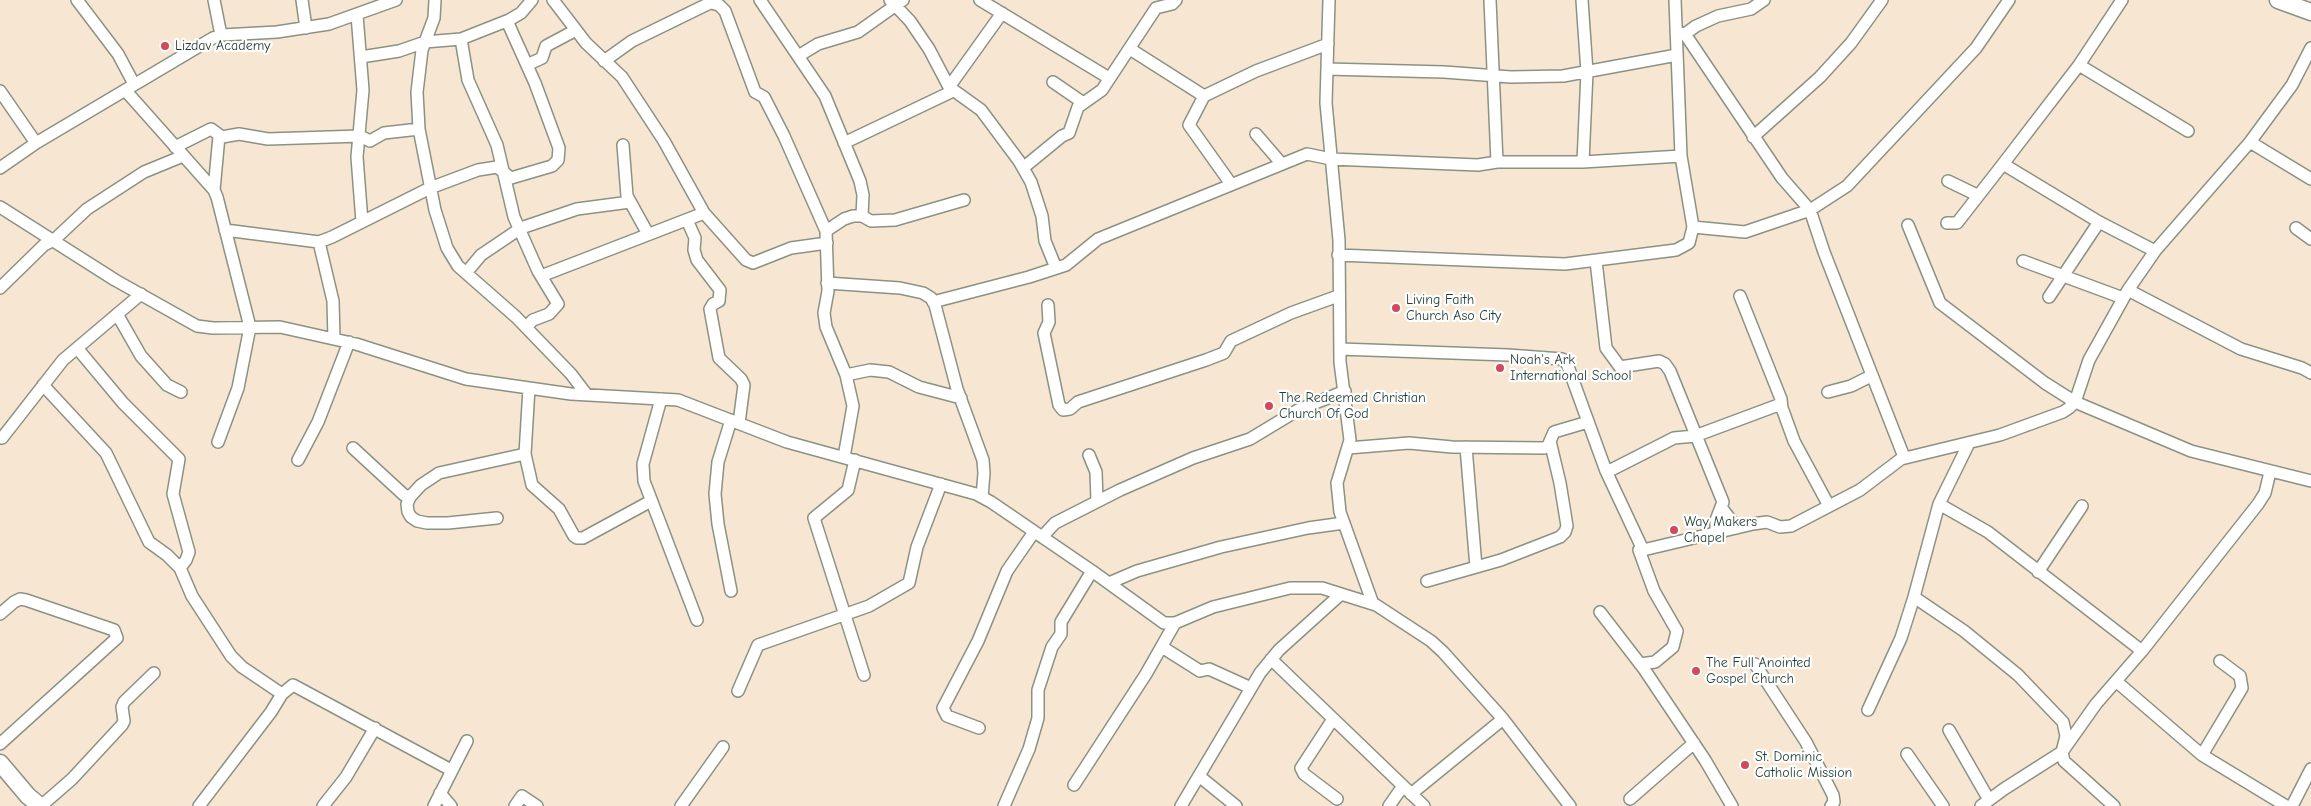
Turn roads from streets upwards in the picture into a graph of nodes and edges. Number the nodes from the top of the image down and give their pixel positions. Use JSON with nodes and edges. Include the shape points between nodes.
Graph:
{"nodes":[{"id":1,"x":77,"y":0,"type":"edge"},
{"id":2,"x":214,"y":0,"type":"edge"},
{"id":3,"x":302,"y":0,"type":"edge"},
{"id":4,"x":396,"y":0,"type":"edge"},
{"id":5,"x":436,"y":0,"type":"edge"},
{"id":6,"x":532,"y":0,"type":"edge"},
{"id":7,"x":553,"y":0,"type":"edge"},
{"id":8,"x":760,"y":0,"type":"edge"},
{"id":9,"x":980,"y":0,"type":"edge"},
{"id":10,"x":1329,"y":0,"type":"edge"},
{"id":11,"x":1490,"y":0,"type":"edge"},
{"id":12,"x":1582,"y":0,"type":"edge"},
{"id":13,"x":1675,"y":0,"type":"edge"},
{"id":14,"x":1764,"y":0,"type":"edge"},
{"id":15,"x":1882,"y":0,"type":"edge"},
{"id":16,"x":2009,"y":0,"type":"edge"},
{"id":17,"x":2122,"y":0,"type":"edge"},
{"id":18,"x":2278,"y":0,"type":"edge"},
{"id":19,"x":713,"y":1,"type":"edge"},
{"id":20,"x":896,"y":2,"type":"edge"},
{"id":21,"x":1167,"y":2,"type":"edge"},
{"id":22,"x":367,"y":6,"type":"edge"},
{"id":23,"x":727,"y":6,"type":"edge"},
{"id":24,"x":2311,"y":12,"type":"edge"},
{"id":25,"x":1002,"y":13,"type":"junction"},
{"id":26,"x":357,"y":15,"type":"junction"},
{"id":27,"x":507,"y":21,"type":"junction"},
{"id":28,"x":306,"y":28,"type":"junction"},
{"id":29,"x":576,"y":30,"type":"junction"},
{"id":30,"x":1681,"y":33,"type":"junction"},
{"id":31,"x":221,"y":35,"type":"junction"},
{"id":32,"x":461,"y":39,"type":"junction"},
{"id":33,"x":425,"y":42,"type":"junction"},
{"id":34,"x":1328,"y":44,"type":"junction"},
{"id":35,"x":2311,"y":48,"type":"edge"},
{"id":36,"x":1130,"y":49,"type":"junction"},
{"id":37,"x":800,"y":55,"type":"junction"},
{"id":38,"x":1677,"y":55,"type":"junction"},
{"id":39,"x":360,"y":57,"type":"junction"},
{"id":40,"x":604,"y":61,"type":"junction"},
{"id":41,"x":527,"y":65,"type":"junction"},
{"id":42,"x":2079,"y":65,"type":"junction"},
{"id":43,"x":1327,"y":69,"type":"junction"},
{"id":44,"x":1586,"y":72,"type":"junction"},
{"id":45,"x":1494,"y":75,"type":"junction"},
{"id":46,"x":1109,"y":78,"type":"junction"},
{"id":47,"x":1053,"y":82,"type":"dead end"},
{"id":48,"x":130,"y":87,"type":"junction"},
{"id":49,"x":951,"y":89,"type":"junction"},
{"id":50,"x":0,"y":91,"type":"edge"},
{"id":51,"x":1204,"y":96,"type":"junction"},
{"id":52,"x":1082,"y":102,"type":"junction"},
{"id":53,"x":418,"y":130,"type":"junction"},
{"id":54,"x":2188,"y":132,"type":"dead end"},
{"id":55,"x":1256,"y":134,"type":"dead end"},
{"id":56,"x":220,"y":136,"type":"junction"},
{"id":57,"x":360,"y":136,"type":"junction"},
{"id":58,"x":1753,"y":137,"type":"junction"},
{"id":59,"x":36,"y":142,"type":"junction"},
{"id":60,"x":2250,"y":142,"type":"junction"},
{"id":61,"x":844,"y":143,"type":"junction"},
{"id":62,"x":623,"y":145,"type":"dead end"},
{"id":63,"x":175,"y":147,"type":"junction"},
{"id":64,"x":183,"y":156,"type":"junction"},
{"id":65,"x":1681,"y":156,"type":"junction"},
{"id":66,"x":1331,"y":159,"type":"junction"},
{"id":67,"x":1498,"y":162,"type":"junction"},
{"id":68,"x":1583,"y":162,"type":"junction"},
{"id":69,"x":1281,"y":163,"type":"junction"},
{"id":70,"x":2003,"y":164,"type":"junction"},
{"id":71,"x":0,"y":168,"type":"edge"},
{"id":72,"x":1023,"y":168,"type":"junction"},
{"id":73,"x":501,"y":169,"type":"junction"},
{"id":74,"x":2311,"y":179,"type":"edge"},
{"id":75,"x":1948,"y":181,"type":"dead end"},
{"id":76,"x":1231,"y":184,"type":"junction"},
{"id":77,"x":430,"y":188,"type":"junction"},
{"id":78,"x":214,"y":190,"type":"junction"},
{"id":79,"x":1977,"y":195,"type":"junction"},
{"id":80,"x":964,"y":200,"type":"dead end"},
{"id":81,"x":630,"y":202,"type":"junction"},
{"id":82,"x":0,"y":206,"type":"edge"},
{"id":83,"x":1810,"y":210,"type":"junction"},
{"id":84,"x":704,"y":213,"type":"junction"},
{"id":85,"x":862,"y":216,"type":"junction"},
{"id":86,"x":687,"y":220,"type":"junction"},
{"id":87,"x":362,"y":222,"type":"junction"},
{"id":88,"x":2099,"y":222,"type":"junction"},
{"id":89,"x":1947,"y":224,"type":"dead end"},
{"id":90,"x":1908,"y":225,"type":"dead end"},
{"id":91,"x":1693,"y":226,"type":"junction"},
{"id":92,"x":521,"y":228,"type":"junction"},
{"id":93,"x":2296,"y":228,"type":"dead end"},
{"id":94,"x":225,"y":230,"type":"junction"},
{"id":95,"x":648,"y":234,"type":"junction"},
{"id":96,"x":826,"y":237,"type":"junction"},
{"id":97,"x":2311,"y":239,"type":"edge"},
{"id":98,"x":54,"y":240,"type":"junction"},
{"id":99,"x":319,"y":242,"type":"junction"},
{"id":100,"x":2155,"y":252,"type":"junction"},
{"id":101,"x":1338,"y":255,"type":"junction"},
{"id":102,"x":1596,"y":261,"type":"junction"},
{"id":103,"x":2023,"y":261,"type":"dead end"},
{"id":104,"x":1056,"y":268,"type":"junction"},
{"id":105,"x":466,"y":273,"type":"junction"},
{"id":106,"x":541,"y":276,"type":"junction"},
{"id":107,"x":2062,"y":276,"type":"junction"},
{"id":108,"x":827,"y":283,"type":"junction"},
{"id":109,"x":0,"y":288,"type":"edge"},
{"id":110,"x":141,"y":294,"type":"junction"},
{"id":111,"x":2126,"y":294,"type":"junction"},
{"id":112,"x":1338,"y":296,"type":"junction"},
{"id":113,"x":1740,"y":296,"type":"dead end"},
{"id":114,"x":2049,"y":297,"type":"dead end"},
{"id":115,"x":934,"y":302,"type":"junction"},
{"id":116,"x":1048,"y":305,"type":"dead end"},
{"id":117,"x":117,"y":314,"type":"junction"},
{"id":118,"x":250,"y":327,"type":"junction"},
{"id":119,"x":526,"y":327,"type":"junction"},
{"id":120,"x":334,"y":339,"type":"junction"},
{"id":121,"x":349,"y":342,"type":"junction"},
{"id":122,"x":77,"y":348,"type":"junction"},
{"id":123,"x":1340,"y":349,"type":"junction"},
{"id":124,"x":2311,"y":373,"type":"edge"},
{"id":125,"x":846,"y":375,"type":"junction"},
{"id":126,"x":1872,"y":376,"type":"junction"},
{"id":127,"x":43,"y":385,"type":"junction"},
{"id":128,"x":529,"y":388,"type":"junction"},
{"id":129,"x":1345,"y":391,"type":"junction"},
{"id":130,"x":181,"y":392,"type":"dead end"},
{"id":131,"x":1828,"y":392,"type":"dead end"},
{"id":132,"x":587,"y":395,"type":"junction"},
{"id":133,"x":961,"y":398,"type":"junction"},
{"id":134,"x":661,"y":399,"type":"junction"},
{"id":135,"x":2075,"y":402,"type":"junction"},
{"id":136,"x":1782,"y":404,"type":"junction"},
{"id":137,"x":735,"y":421,"type":"junction"},
{"id":138,"x":1588,"y":422,"type":"junction"},
{"id":139,"x":1695,"y":436,"type":"junction"},
{"id":140,"x":2,"y":438,"type":"dead end"},
{"id":141,"x":1550,"y":441,"type":"junction"},
{"id":142,"x":218,"y":442,"type":"dead end"},
{"id":143,"x":1969,"y":443,"type":"junction"},
{"id":144,"x":1466,"y":447,"type":"junction"},
{"id":145,"x":353,"y":448,"type":"dead end"},
{"id":146,"x":1348,"y":448,"type":"junction"},
{"id":147,"x":525,"y":454,"type":"junction"},
{"id":148,"x":1089,"y":455,"type":"dead end"},
{"id":149,"x":1904,"y":457,"type":"junction"},
{"id":150,"x":849,"y":459,"type":"junction"},
{"id":151,"x":298,"y":460,"type":"dead end"},
{"id":152,"x":1607,"y":472,"type":"junction"},
{"id":153,"x":2270,"y":472,"type":"junction"},
{"id":154,"x":2311,"y":481,"type":"edge"},
{"id":155,"x":941,"y":484,"type":"junction"},
{"id":156,"x":410,"y":497,"type":"junction"},
{"id":157,"x":982,"y":497,"type":"junction"},
{"id":158,"x":1098,"y":501,"type":"junction"},
{"id":159,"x":651,"y":502,"type":"junction"},
{"id":160,"x":1940,"y":504,"type":"junction"},
{"id":161,"x":1829,"y":506,"type":"junction"},
{"id":162,"x":2082,"y":506,"type":"dead end"},
{"id":163,"x":1720,"y":507,"type":"junction"},
{"id":164,"x":497,"y":518,"type":"dead end"},
{"id":165,"x":1344,"y":524,"type":"junction"},
{"id":166,"x":1737,"y":528,"type":"junction"},
{"id":167,"x":1716,"y":533,"type":"junction"},
{"id":168,"x":1038,"y":534,"type":"junction"},
{"id":169,"x":1641,"y":547,"type":"junction"},
{"id":170,"x":180,"y":568,"type":"junction"},
{"id":171,"x":1476,"y":568,"type":"junction"},
{"id":172,"x":1092,"y":571,"type":"junction"},
{"id":173,"x":2038,"y":572,"type":"junction"},
{"id":174,"x":1427,"y":581,"type":"dead end"},
{"id":175,"x":1109,"y":583,"type":"junction"},
{"id":176,"x":731,"y":591,"type":"dead end"},
{"id":177,"x":1341,"y":594,"type":"junction"},
{"id":178,"x":1914,"y":597,"type":"junction"},
{"id":179,"x":1373,"y":604,"type":"junction"},
{"id":180,"x":1600,"y":612,"type":"dead end"},
{"id":181,"x":845,"y":613,"type":"junction"},
{"id":182,"x":0,"y":614,"type":"edge"},
{"id":183,"x":697,"y":620,"type":"dead end"},
{"id":184,"x":1176,"y":623,"type":"junction"},
{"id":185,"x":1162,"y":647,"type":"junction"},
{"id":186,"x":2142,"y":652,"type":"junction"},
{"id":187,"x":1271,"y":659,"type":"junction"},
{"id":188,"x":2220,"y":661,"type":"dead end"},
{"id":189,"x":1640,"y":664,"type":"junction"},
{"id":190,"x":1756,"y":664,"type":"dead end"},
{"id":191,"x":154,"y":673,"type":"dead end"},
{"id":192,"x":864,"y":675,"type":"dead end"},
{"id":193,"x":2118,"y":682,"type":"junction"},
{"id":194,"x":1251,"y":688,"type":"junction"},
{"id":195,"x":738,"y":691,"type":"dead end"},
{"id":196,"x":282,"y":694,"type":"junction"},
{"id":197,"x":1868,"y":710,"type":"dead end"},
{"id":198,"x":1333,"y":719,"type":"junction"},
{"id":199,"x":1502,"y":719,"type":"junction"},
{"id":200,"x":375,"y":728,"type":"junction"},
{"id":201,"x":979,"y":728,"type":"dead end"},
{"id":202,"x":1950,"y":730,"type":"dead end"},
{"id":203,"x":467,"y":740,"type":"dead end"},
{"id":204,"x":1694,"y":743,"type":"junction"},
{"id":205,"x":0,"y":744,"type":"edge"},
{"id":206,"x":723,"y":747,"type":"dead end"},
{"id":207,"x":2062,"y":752,"type":"junction"},
{"id":208,"x":1907,"y":754,"type":"dead end"},
{"id":209,"x":2202,"y":755,"type":"junction"},
{"id":210,"x":2311,"y":769,"type":"edge"},
{"id":211,"x":1,"y":770,"type":"edge"},
{"id":212,"x":452,"y":770,"type":"junction"},
{"id":213,"x":1199,"y":776,"type":"junction"},
{"id":214,"x":1074,"y":785,"type":"dead end"},
{"id":215,"x":1407,"y":790,"type":"junction"},
{"id":216,"x":440,"y":793,"type":"junction"},
{"id":217,"x":1336,"y":799,"type":"dead end"},
{"id":218,"x":1630,"y":799,"type":"dead end"},
{"id":219,"x":1985,"y":804,"type":"edge"},
{"id":220,"x":40,"y":806,"type":"edge"},
{"id":221,"x":199,"y":806,"type":"edge"},
{"id":222,"x":323,"y":806,"type":"edge"},
{"id":223,"x":434,"y":806,"type":"edge"},
{"id":224,"x":451,"y":806,"type":"edge"},
{"id":225,"x":515,"y":806,"type":"edge"},
{"id":226,"x":537,"y":806,"type":"edge"},
{"id":227,"x":681,"y":806,"type":"edge"},
{"id":228,"x":1004,"y":806,"type":"edge"},
{"id":229,"x":1181,"y":806,"type":"edge"},
{"id":230,"x":1236,"y":806,"type":"edge"},
{"id":231,"x":1389,"y":806,"type":"edge"},
{"id":232,"x":1424,"y":806,"type":"edge"},
{"id":233,"x":1570,"y":806,"type":"edge"},
{"id":234,"x":1732,"y":806,"type":"edge"},
{"id":235,"x":1831,"y":806,"type":"edge"},
{"id":236,"x":1943,"y":806,"type":"edge"},
{"id":237,"x":2114,"y":806,"type":"edge"},
{"id":238,"x":2286,"y":806,"type":"edge"},
{"id":239,"x":2292,"y":806,"type":"edge"}],
"edges":[{"from":1,"to":48,"type":"street","via":[[118,54]]},
{"from":2,"to":31,"type":"street"},
{"from":3,"to":28,"type":"street"},
{"from":4,"to":22,"type":"street"},
{"from":5,"to":33,"type":"street","via":[[434,18]]},
{"from":6,"to":27,"type":"street","via":[[522,13]]},
{"from":7,"to":29,"type":"street"},
{"from":8,"to":37,"type":"street"},
{"from":9,"to":25,"type":"street"},
{"from":10,"to":34,"type":"street"},
{"from":11,"to":45,"type":"street"},
{"from":12,"to":44,"type":"street"},
{"from":13,"to":30,"type":"street"},
{"from":14,"to":30,"type":"street","via":[[1751,9],[1718,16]]},
{"from":15,"to":58,"type":"street","via":[[1839,57]]},
{"from":16,"to":83,"type":"street","via":[[1976,48],[1861,172],[1847,186]]},
{"from":17,"to":42,"type":"street"},
{"from":18,"to":24,"type":"street"},
{"from":19,"to":23,"type":"street"},
{"from":19,"to":40,"type":"street","via":[[632,41]]},
{"from":20,"to":37,"type":"street","via":[[858,32],[818,44]]},
{"from":20,"to":49,"type":"street","via":[[929,49]]},
{"from":21,"to":36,"type":"street","via":[[1156,8]]},
{"from":22,"to":26,"type":"street"},
{"from":23,"to":96,"type":"street","via":[[755,92],[764,98],[784,136]]},
{"from":25,"to":46,"type":"street"},
{"from":25,"to":49,"type":"street"},
{"from":26,"to":28,"type":"street"},
{"from":26,"to":39,"type":"street"},
{"from":27,"to":32,"type":"street"},
{"from":27,"to":41,"type":"street"},
{"from":28,"to":31,"type":"street"},
{"from":29,"to":40,"type":"street"},
{"from":29,"to":41,"type":"street","via":[[546,46],[542,58]]},
{"from":30,"to":38,"type":"street"},
{"from":30,"to":58,"type":"street"},
{"from":31,"to":48,"type":"street"},
{"from":32,"to":33,"type":"street"},
{"from":32,"to":73,"type":"street","via":[[468,80],[497,145]]},
{"from":33,"to":39,"type":"street","via":[[399,51]]},
{"from":33,"to":53,"type":"street","via":[[417,92]]},
{"from":34,"to":43,"type":"street"},
{"from":34,"to":51,"type":"street","via":[[1256,70]]},
{"from":35,"to":60,"type":"street","via":[[2292,85]]},
{"from":36,"to":46,"type":"street"},
{"from":36,"to":51,"type":"street"},
{"from":37,"to":61,"type":"street","via":[[825,96]]},
{"from":38,"to":44,"type":"street"},
{"from":38,"to":65,"type":"street"},
{"from":39,"to":57,"type":"street","via":[[363,90]]},
{"from":40,"to":84,"type":"street","via":[[622,77],[659,133]]},
{"from":41,"to":73,"type":"street","via":[[559,148],[558,160],[552,166],[511,178]]},
{"from":42,"to":54,"type":"street"},
{"from":42,"to":70,"type":"street"},
{"from":43,"to":45,"type":"street"},
{"from":43,"to":66,"type":"street","via":[[1326,103]]},
{"from":44,"to":45,"type":"street","via":[[1563,76]]},
{"from":44,"to":68,"type":"street"},
{"from":45,"to":67,"type":"street"},
{"from":46,"to":52,"type":"street","via":[[1099,93]]},
{"from":47,"to":52,"type":"street"},
{"from":48,"to":59,"type":"street"},
{"from":48,"to":63,"type":"street"},
{"from":49,"to":61,"type":"street"},
{"from":49,"to":72,"type":"street","via":[[981,110]]},
{"from":50,"to":59,"type":"street"},
{"from":51,"to":76,"type":"street","via":[[1189,125]]},
{"from":52,"to":72,"type":"street","via":[[1069,133]]},
{"from":53,"to":57,"type":"street","via":[[384,133],[370,141]]},
{"from":53,"to":77,"type":"street"},
{"from":55,"to":69,"type":"street"},
{"from":56,"to":57,"type":"street"},
{"from":56,"to":63,"type":"street","via":[[208,129]]},
{"from":56,"to":78,"type":"street"},
{"from":57,"to":87,"type":"street","via":[[357,158]]},
{"from":58,"to":83,"type":"street"},
{"from":59,"to":71,"type":"street"},
{"from":60,"to":74,"type":"street"},
{"from":60,"to":100,"type":"street"},
{"from":61,"to":85,"type":"street","via":[[860,181]]},
{"from":62,"to":81,"type":"street","via":[[625,184]]},
{"from":63,"to":64,"type":"street"},
{"from":64,"to":78,"type":"street"},
{"from":64,"to":98,"type":"street","via":[[144,172],[100,199]]},
{"from":65,"to":68,"type":"street"},
{"from":65,"to":91,"type":"street"},
{"from":66,"to":67,"type":"street","via":[[1478,165]]},
{"from":66,"to":69,"type":"street","via":[[1307,154]]},
{"from":66,"to":101,"type":"street"},
{"from":67,"to":68,"type":"street"},
{"from":69,"to":76,"type":"street"},
{"from":70,"to":79,"type":"street"},
{"from":70,"to":88,"type":"street"},
{"from":72,"to":104,"type":"street","via":[[1031,182],[1042,216],[1045,241]]},
{"from":73,"to":77,"type":"street","via":[[478,170]]},
{"from":73,"to":92,"type":"street","via":[[514,217]]},
{"from":75,"to":79,"type":"street"},
{"from":76,"to":104,"type":"street","via":[[1098,239],[1066,265]]},
{"from":77,"to":87,"type":"street"},
{"from":77,"to":105,"type":"street","via":[[447,248]]},
{"from":78,"to":94,"type":"street"},
{"from":79,"to":89,"type":"street","via":[[1957,223]]},
{"from":80,"to":85,"type":"street","via":[[894,220],[871,221]]},
{"from":81,"to":92,"type":"street","via":[[577,209]]},
{"from":81,"to":95,"type":"street"},
{"from":82,"to":98,"type":"street"},
{"from":83,"to":91,"type":"street","via":[[1745,232]]},
{"from":83,"to":126,"type":"street"},
{"from":84,"to":86,"type":"street"},
{"from":84,"to":96,"type":"street","via":[[746,260],[753,263]]},
{"from":85,"to":96,"type":"street","via":[[844,219]]},
{"from":86,"to":95,"type":"street"},
{"from":86,"to":137,"type":"street","via":[[695,238],[697,260],[720,290],[719,301],[710,306],[719,358],[744,385]]},
{"from":87,"to":99,"type":"street"},
{"from":88,"to":100,"type":"street"},
{"from":88,"to":107,"type":"street"},
{"from":90,"to":135,"type":"street","via":[[1940,303]]},
{"from":91,"to":102,"type":"street","via":[[1688,243],[1676,250]]},
{"from":92,"to":105,"type":"street","via":[[474,260]]},
{"from":92,"to":106,"type":"street"},
{"from":93,"to":97,"type":"street"},
{"from":94,"to":99,"type":"street"},
{"from":94,"to":118,"type":"street"},
{"from":95,"to":106,"type":"street"},
{"from":96,"to":108,"type":"street"},
{"from":98,"to":109,"type":"street","via":[[44,244]]},
{"from":98,"to":110,"type":"street"},
{"from":99,"to":120,"type":"street","via":[[333,301]]},
{"from":100,"to":111,"type":"street"},
{"from":101,"to":102,"type":"street","via":[[1565,264]]},
{"from":101,"to":112,"type":"street"},
{"from":102,"to":139,"type":"street","via":[[1606,348],[1620,367],[1651,361],[1665,364]]},
{"from":103,"to":107,"type":"street"},
{"from":104,"to":115,"type":"street"},
{"from":105,"to":119,"type":"street"},
{"from":106,"to":119,"type":"street","via":[[556,298],[558,307]]},
{"from":107,"to":111,"type":"street"},
{"from":107,"to":114,"type":"street"},
{"from":108,"to":115,"type":"street","via":[[900,288],[923,293]]},
{"from":108,"to":125,"type":"street","via":[[826,327]]},
{"from":110,"to":117,"type":"street"},
{"from":110,"to":118,"type":"street","via":[[198,326]]},
{"from":111,"to":124,"type":"street","via":[[2241,349]]},
{"from":111,"to":135,"type":"street","via":[[2089,360]]},
{"from":112,"to":116,"type":"street","via":[[1291,313],[1231,341],[1224,353],[1078,402],[1063,410],[1059,405],[1044,333],[1049,322]]},
{"from":112,"to":123,"type":"street"},
{"from":113,"to":136,"type":"street"},
{"from":115,"to":133,"type":"street"},
{"from":117,"to":122,"type":"street"},
{"from":117,"to":130,"type":"street","via":[[142,356],[167,385]]},
{"from":118,"to":120,"type":"street","via":[[280,327]]},
{"from":118,"to":142,"type":"street","via":[[238,388]]},
{"from":119,"to":132,"type":"street"},
{"from":120,"to":121,"type":"street"},
{"from":121,"to":128,"type":"street","via":[[466,379]]},
{"from":121,"to":151,"type":"street","via":[[318,422]]},
{"from":122,"to":127,"type":"street"},
{"from":122,"to":170,"type":"street","via":[[123,403],[179,459],[173,494],[188,552]]},
{"from":123,"to":129,"type":"street"},
{"from":123,"to":138,"type":"street","via":[[1562,359],[1566,361]]},
{"from":125,"to":133,"type":"street","via":[[870,370],[889,372],[920,387]]},
{"from":125,"to":150,"type":"street","via":[[853,406]]},
{"from":126,"to":131,"type":"street"},
{"from":126,"to":149,"type":"street"},
{"from":127,"to":140,"type":"street"},
{"from":127,"to":170,"type":"street","via":[[106,453],[149,542]]},
{"from":128,"to":132,"type":"street"},
{"from":128,"to":147,"type":"street"},
{"from":129,"to":146,"type":"street","via":[[1350,424]]},
{"from":129,"to":158,"type":"street","via":[[1298,410],[1250,439],[1193,458]]},
{"from":132,"to":134,"type":"street"},
{"from":133,"to":157,"type":"street","via":[[983,460]]},
{"from":134,"to":137,"type":"street","via":[[678,400]]},
{"from":134,"to":159,"type":"street","via":[[643,464],[644,481]]},
{"from":135,"to":143,"type":"street","via":[[2063,412]]},
{"from":135,"to":153,"type":"street","via":[[2191,451]]},
{"from":136,"to":139,"type":"street"},
{"from":136,"to":161,"type":"street","via":[[1794,440]]},
{"from":137,"to":150,"type":"street","via":[[787,442]]},
{"from":137,"to":176,"type":"street","via":[[718,462],[715,494]]},
{"from":138,"to":141,"type":"street","via":[[1554,432]]},
{"from":138,"to":152,"type":"street"},
{"from":139,"to":152,"type":"street","via":[[1664,442]]},
{"from":139,"to":163,"type":"street","via":[[1723,502]]},
{"from":141,"to":144,"type":"street","via":[[1544,448]]},
{"from":141,"to":171,"type":"street","via":[[1567,526],[1565,532],[1560,537]]},
{"from":143,"to":149,"type":"street"},
{"from":143,"to":160,"type":"street"},
{"from":144,"to":146,"type":"street","via":[[1409,443]]},
{"from":144,"to":171,"type":"street"},
{"from":145,"to":156,"type":"street"},
{"from":146,"to":165,"type":"street","via":[[1337,482]]},
{"from":147,"to":156,"type":"street","via":[[439,473],[420,485]]},
{"from":147,"to":159,"type":"street","via":[[532,485],[559,509],[578,538]]},
{"from":148,"to":158,"type":"street","via":[[1096,472]]},
{"from":149,"to":161,"type":"street","via":[[1860,490]]},
{"from":150,"to":155,"type":"street"},
{"from":150,"to":181,"type":"street","via":[[848,490],[814,518]]},
{"from":152,"to":169,"type":"street"},
{"from":153,"to":154,"type":"street"},
{"from":153,"to":186,"type":"street","via":[[2265,493],[2258,504]]},
{"from":155,"to":157,"type":"street"},
{"from":155,"to":181,"type":"street","via":[[915,554],[909,583],[869,606]]},
{"from":156,"to":164,"type":"street","via":[[408,512],[417,521],[448,523]]},
{"from":157,"to":168,"type":"street"},
{"from":158,"to":168,"type":"street"},
{"from":159,"to":183,"type":"street"},
{"from":160,"to":173,"type":"street","via":[[1988,532]]},
{"from":160,"to":178,"type":"street"},
{"from":161,"to":166,"type":"street","via":[[1791,526],[1780,527],[1767,522]]},
{"from":162,"to":173,"type":"street"},
{"from":163,"to":166,"type":"street"},
{"from":163,"to":167,"type":"street"},
{"from":165,"to":175,"type":"street","via":[[1308,528],[1221,547],[1137,571]]},
{"from":165,"to":179,"type":"street"},
{"from":166,"to":167,"type":"street"},
{"from":167,"to":169,"type":"street","via":[[1647,550]]},
{"from":168,"to":172,"type":"street"},
{"from":168,"to":201,"type":"street","via":[[1007,571],[978,641],[943,708],[947,716]]},
{"from":169,"to":189,"type":"street","via":[[1639,550],[1654,591],[1677,631],[1673,648],[1655,662]]},
{"from":170,"to":196,"type":"street","via":[[192,596],[231,656]]},
{"from":171,"to":174,"type":"street"},
{"from":172,"to":175,"type":"street"},
{"from":172,"to":228,"type":"street","via":[[1062,622],[1061,634],[1052,647],[1038,690],[1038,718],[1029,749]]},
{"from":173,"to":186,"type":"street"},
{"from":175,"to":184,"type":"street","via":[[1164,623]]},
{"from":177,"to":179,"type":"street"},
{"from":177,"to":184,"type":"street","via":[[1322,588],[1290,588],[1213,607]]},
{"from":177,"to":187,"type":"street"},
{"from":178,"to":197,"type":"street","via":[[1901,638]]},
{"from":178,"to":207,"type":"street","via":[[1964,631],[2024,682],[2062,722],[2066,736]]},
{"from":179,"to":199,"type":"street","via":[[1431,641]]},
{"from":180,"to":189,"type":"street"},
{"from":181,"to":192,"type":"street"},
{"from":181,"to":195,"type":"street","via":[[758,645]]},
{"from":182,"to":205,"type":"street","via":[[14,602],[26,600],[114,630],[117,638]]},
{"from":184,"to":185,"type":"street"},
{"from":185,"to":194,"type":"street","via":[[1200,671],[1209,669]]},
{"from":185,"to":214,"type":"street"},
{"from":186,"to":193,"type":"street"},
{"from":187,"to":194,"type":"street"},
{"from":187,"to":198,"type":"street"},
{"from":188,"to":209,"type":"street","via":[[2240,676],[2242,688]]},
{"from":189,"to":204,"type":"street"},
{"from":190,"to":235,"type":"street","via":[[1806,742],[1833,795]]},
{"from":191,"to":220,"type":"street","via":[[124,702],[122,726],[72,779]]},
{"from":193,"to":207,"type":"street","via":[[2096,704]]},
{"from":193,"to":209,"type":"street"},
{"from":194,"to":213,"type":"street"},
{"from":196,"to":200,"type":"street","via":[[294,685],[298,686]]},
{"from":196,"to":221,"type":"street"},
{"from":198,"to":215,"type":"street"},
{"from":198,"to":217,"type":"street","via":[[1301,768],[1304,774]]},
{"from":199,"to":215,"type":"street"},
{"from":199,"to":233,"type":"street"},
{"from":200,"to":212,"type":"street"},
{"from":200,"to":222,"type":"street"},
{"from":202,"to":219,"type":"street"},
{"from":203,"to":212,"type":"street"},
{"from":204,"to":218,"type":"street"},
{"from":204,"to":234,"type":"street"},
{"from":206,"to":227,"type":"street"},
{"from":207,"to":219,"type":"street"},
{"from":207,"to":237,"type":"street","via":[[2064,761]]},
{"from":208,"to":236,"type":"street"},
{"from":209,"to":238,"type":"street"},
{"from":210,"to":239,"type":"street"},
{"from":211,"to":220,"type":"street"},
{"from":212,"to":216,"type":"street"},
{"from":213,"to":229,"type":"street"},
{"from":213,"to":230,"type":"street"},
{"from":215,"to":231,"type":"street"},
{"from":215,"to":232,"type":"street"},
{"from":216,"to":223,"type":"street"},
{"from":216,"to":224,"type":"street"},
{"from":225,"to":226,"type":"street","via":[[522,796]]}]}
